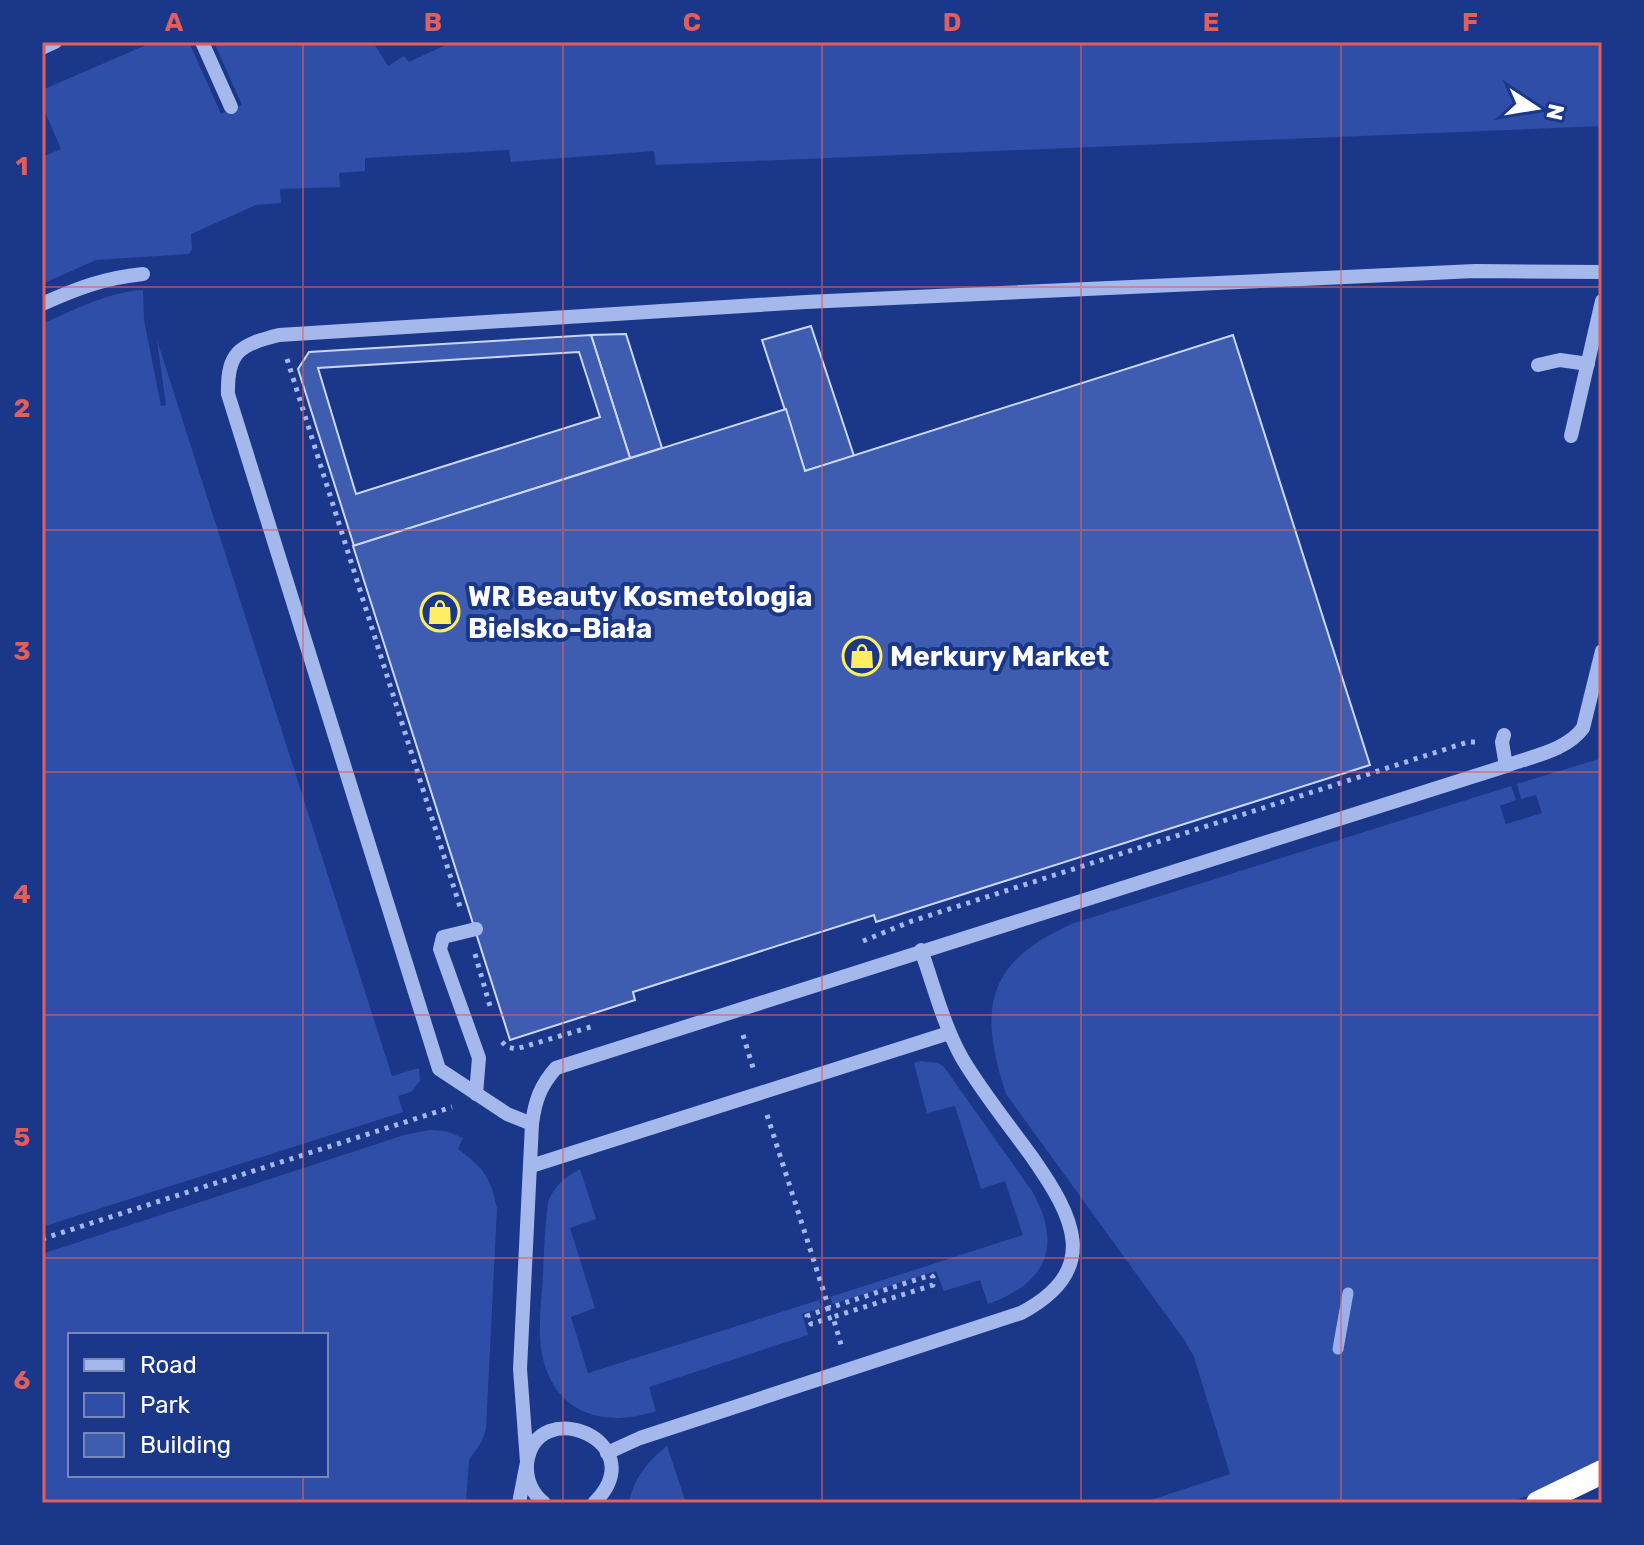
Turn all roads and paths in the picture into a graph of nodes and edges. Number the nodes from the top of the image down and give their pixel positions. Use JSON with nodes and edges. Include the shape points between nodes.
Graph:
{"nodes":[{"id":1,"x":55,"y":42,"type":"edge"},
{"id":2,"x":202,"y":42,"type":"edge"},
{"id":3,"x":42,"y":48,"type":"edge"},
{"id":4,"x":231,"y":107,"type":"dead end"},
{"id":5,"x":1602,"y":272,"type":"edge"},
{"id":6,"x":143,"y":274,"type":"dead end"},
{"id":7,"x":1602,"y":301,"type":"edge"},
{"id":8,"x":42,"y":304,"type":"edge"},
{"id":9,"x":279,"y":335,"type":"junction"},
{"id":10,"x":1588,"y":364,"type":"junction"},
{"id":11,"x":1538,"y":365,"type":"dead end"},
{"id":12,"x":1571,"y":436,"type":"dead end"},
{"id":13,"x":1602,"y":651,"type":"edge"},
{"id":14,"x":1503,"y":738,"type":"joint"},
{"id":15,"x":1506,"y":766,"type":"junction"},
{"id":16,"x":472,"y":930,"type":"junction"},
{"id":17,"x":849,"y":947,"type":"dead end"},
{"id":18,"x":921,"y":950,"type":"junction"},
{"id":19,"x":735,"y":1010,"type":"junction"},
{"id":20,"x":492,"y":1013,"type":"dead end"},
{"id":21,"x":605,"y":1023,"type":"dead end"},
{"id":22,"x":949,"y":1033,"type":"junction"},
{"id":23,"x":501,"y":1040,"type":"dead end"},
{"id":24,"x":760,"y":1093,"type":"junction"},
{"id":25,"x":476,"y":1094,"type":"junction"},
{"id":26,"x":532,"y":1124,"type":"junction"},
{"id":27,"x":531,"y":1166,"type":"junction"},
{"id":28,"x":42,"y":1239,"type":"edge"},
{"id":29,"x":829,"y":1308,"type":"junction"},
{"id":30,"x":833,"y":1317,"type":"junction"},
{"id":31,"x":849,"y":1369,"type":"junction"},
{"id":32,"x":607,"y":1453,"type":"junction"},
{"id":33,"x":527,"y":1462,"type":"junction"},
{"id":34,"x":1602,"y":1472,"type":"edge"},
{"id":35,"x":519,"y":1503,"type":"edge"},
{"id":36,"x":544,"y":1503,"type":"edge"},
{"id":37,"x":594,"y":1503,"type":"edge"},
{"id":38,"x":1538,"y":1503,"type":"edge"}],
"edges":[{"from":1,"to":3,"type":"street"},
{"from":2,"to":4,"type":"street"},
{"from":5,"to":9,"type":"street","via":[[1475,271],[822,301]]},
{"from":6,"to":8,"type":"street","via":[[88,283]]},
{"from":7,"to":10,"type":"street"},
{"from":9,"to":16,"type":"path"},
{"from":9,"to":25,"type":"street","via":[[249,343],[236,355],[228,370],[228,394],[439,1069]]},
{"from":10,"to":11,"type":"street","via":[[1560,360]]},
{"from":10,"to":12,"type":"street"},
{"from":13,"to":15,"type":"street","via":[[1583,728],[1575,738]]},
{"from":14,"to":15,"type":"street"},
{"from":14,"to":17,"type":"path","via":[[1468,742],[912,921]]},
{"from":15,"to":18,"type":"street"},
{"from":16,"to":20,"type":"path"},
{"from":16,"to":25,"type":"street","via":[[443,937],[440,949],[479,1058]]},
{"from":18,"to":19,"type":"street"},
{"from":18,"to":22,"type":"street"},
{"from":19,"to":24,"type":"path"},
{"from":19,"to":26,"type":"street","via":[[556,1068],[534,1101]]},
{"from":21,"to":23,"type":"path","via":[[516,1049]]},
{"from":22,"to":24,"type":"street"},
{"from":22,"to":31,"type":"street","via":[[1060,1200],[1073,1232],[1070,1266],[1053,1291],[1021,1313]]},
{"from":24,"to":27,"type":"street"},
{"from":24,"to":29,"type":"path"},
{"from":25,"to":26,"type":"street"},
{"from":25,"to":28,"type":"path","via":[[455,1106]]},
{"from":26,"to":27,"type":"street"},
{"from":27,"to":33,"type":"street","via":[[520,1369]]},
{"from":29,"to":30,"type":"path","via":[[807,1316],[811,1324]]},
{"from":29,"to":30,"type":"path","via":[[933,1277],[933,1285]]},
{"from":30,"to":31,"type":"path"},
{"from":31,"to":32,"type":"street"},
{"from":32,"to":33,"type":"street","via":[[589,1433],[564,1428],[540,1439]]},
{"from":32,"to":37,"type":"street","via":[[611,1474]]},
{"from":33,"to":35,"type":"street"},
{"from":33,"to":36,"type":"street","via":[[532,1490]]},
{"from":34,"to":38,"type":"highway"}]}
